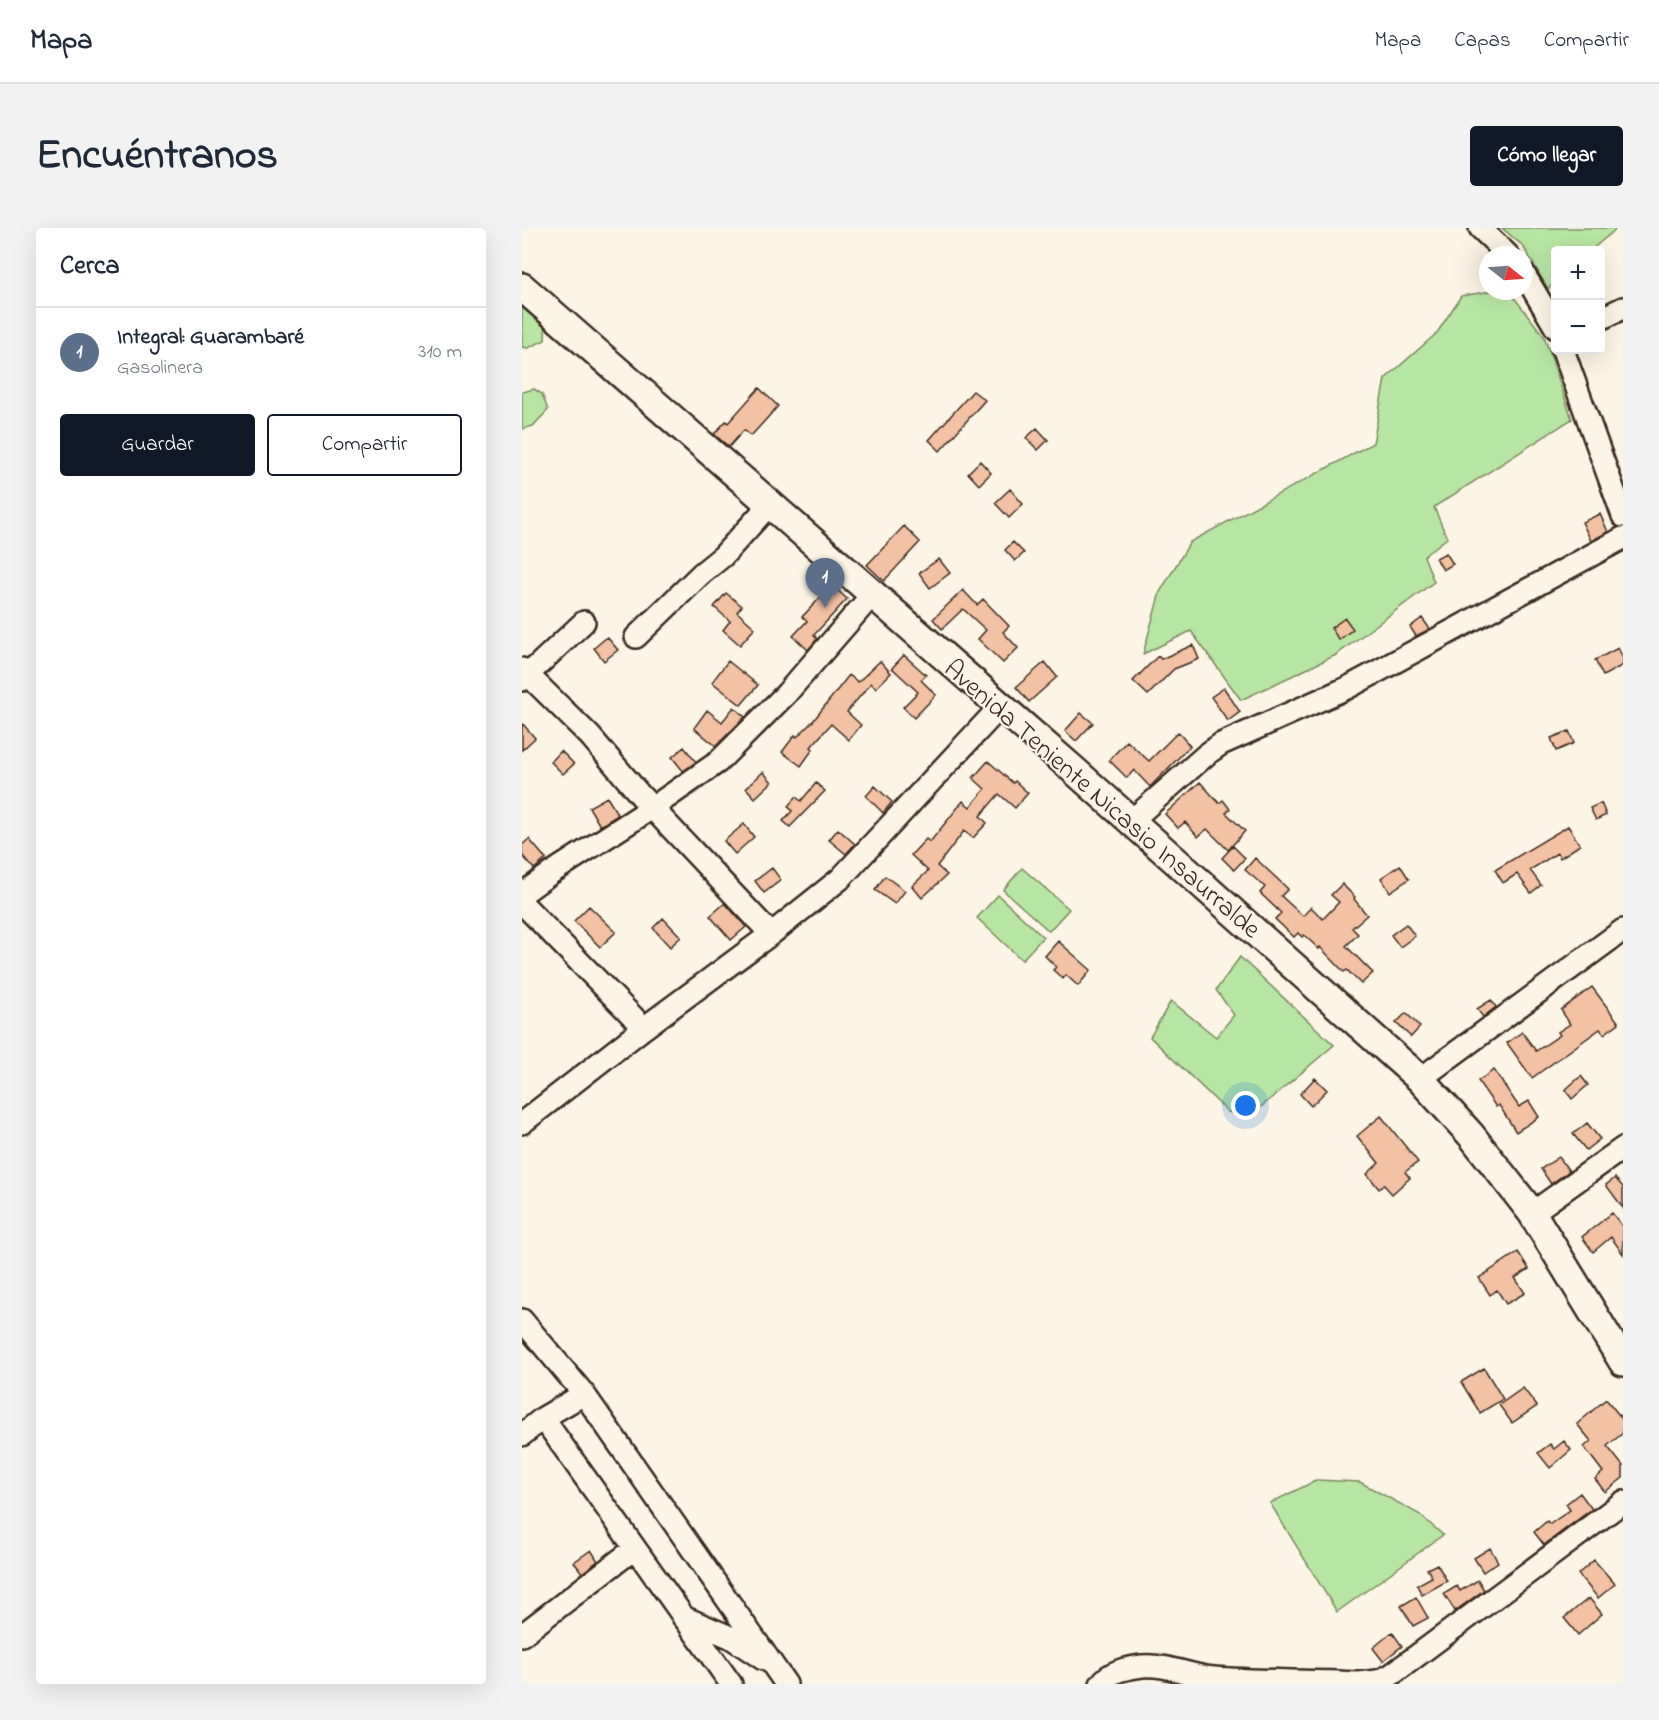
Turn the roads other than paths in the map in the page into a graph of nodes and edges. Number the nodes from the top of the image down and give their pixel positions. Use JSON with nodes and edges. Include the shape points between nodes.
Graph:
{"nodes":[{"id":1,"x":1480,"y":228,"type":"edge"},
{"id":2,"x":1499,"y":246,"type":"edge"},
{"id":3,"x":522,"y":288,"type":"edge"},
{"id":4,"x":1533,"y":289,"type":"edge"},
{"id":5,"x":1623,"y":308,"type":"edge"},
{"id":6,"x":1605,"y":317,"type":"edge"},
{"id":7,"x":1551,"y":320,"type":"edge"},
{"id":8,"x":1564,"y":354,"type":"edge"},
{"id":9,"x":770,"y":504,"type":"junction"},
{"id":10,"x":1623,"y":516,"type":"edge"},
{"id":11,"x":1623,"y":538,"type":"edge"},
{"id":12,"x":872,"y":595,"type":"junction"},
{"id":13,"x":584,"y":622,"type":"dead end"},
{"id":14,"x":636,"y":637,"type":"dead end"},
{"id":15,"x":524,"y":675,"type":"edge"},
{"id":16,"x":1000,"y":707,"type":"junction"},
{"id":17,"x":652,"y":808,"type":"junction"},
{"id":18,"x":1131,"y":821,"type":"junction"},
{"id":19,"x":522,"y":894,"type":"edge"},
{"id":20,"x":522,"y":903,"type":"edge"},
{"id":21,"x":1623,"y":930,"type":"edge"},
{"id":22,"x":771,"y":934,"type":"junction"},
{"id":23,"x":644,"y":1029,"type":"junction"},
{"id":24,"x":1420,"y":1079,"type":"junction"},
{"id":25,"x":522,"y":1123,"type":"edge"},
{"id":26,"x":1623,"y":1148,"type":"edge"},
{"id":27,"x":1532,"y":1213,"type":"junction"},
{"id":28,"x":522,"y":1320,"type":"edge"},
{"id":29,"x":1623,"y":1362,"type":"edge"},
{"id":30,"x":584,"y":1394,"type":"junction"},
{"id":31,"x":543,"y":1418,"type":"junction"},
{"id":32,"x":522,"y":1435,"type":"edge"},
{"id":33,"x":1623,"y":1502,"type":"edge"},
{"id":34,"x":634,"y":1549,"type":"junction"},
{"id":35,"x":683,"y":1617,"type":"junction"},
{"id":36,"x":522,"y":1635,"type":"edge"},
{"id":37,"x":1159,"y":1666,"type":"junction"},
{"id":38,"x":781,"y":1676,"type":"edge"},
{"id":39,"x":1347,"y":1683,"type":"edge"},
{"id":40,"x":1377,"y":1683,"type":"edge"},
{"id":41,"x":731,"y":1684,"type":"edge"},
{"id":42,"x":1101,"y":1684,"type":"edge"},
{"id":43,"x":1174,"y":1684,"type":"edge"}],
"edges":[{"from":1,"to":2,"type":"street"},
{"from":3,"to":9,"type":"main road","name":"Avenida Teniente Nicasio Insaurralde"},
{"from":4,"to":7,"type":"street"},
{"from":5,"to":6,"type":"street"},
{"from":8,"to":10,"type":"street"},
{"from":9,"to":12,"type":"main road","name":"Avenida Teniente Nicasio Insaurralde"},
{"from":9,"to":14,"type":"street","via":[[723,556]]},
{"from":11,"to":18,"type":"street","via":[[1347,688],[1221,744]]},
{"from":12,"to":16,"type":"main road","name":"Avenida Teniente Nicasio Insaurralde"},
{"from":12,"to":17,"type":"street","via":[[786,694],[718,762]]},
{"from":13,"to":15,"type":"street"},
{"from":15,"to":17,"type":"street","via":[[590,736]]},
{"from":16,"to":18,"type":"main road","name":"Avenida Teniente Nicasio Insaurralde"},
{"from":16,"to":22,"type":"street","via":[[840,879]]},
{"from":17,"to":19,"type":"street"},
{"from":17,"to":22,"type":"street"},
{"from":18,"to":24,"type":"main road","name":"Avenida Teniente Nicasio Insaurralde"},
{"from":20,"to":23,"type":"street"},
{"from":21,"to":24,"type":"street"},
{"from":22,"to":23,"type":"street"},
{"from":23,"to":25,"type":"street"},
{"from":24,"to":27,"type":"main road","name":"Avenida Teniente Nicasio Insaurralde"},
{"from":26,"to":27,"type":"street"},
{"from":27,"to":29,"type":"main road","name":"Avenida Teniente Nicasio Insaurralde"},
{"from":28,"to":30,"type":"street"},
{"from":30,"to":31,"type":"street"},
{"from":30,"to":38,"type":"street"},
{"from":31,"to":32,"type":"street"},
{"from":31,"to":34,"type":"street"},
{"from":33,"to":40,"type":"street"},
{"from":34,"to":35,"type":"street"},
{"from":34,"to":36,"type":"street"},
{"from":35,"to":38,"type":"street","via":[[739,1642]]},
{"from":35,"to":41,"type":"street"},
{"from":37,"to":39,"type":"street","via":[[1211,1678]]},
{"from":37,"to":42,"type":"street","via":[[1116,1672]]},
{"from":37,"to":43,"type":"street"},
{"from":39,"to":40,"type":"street"}]}
